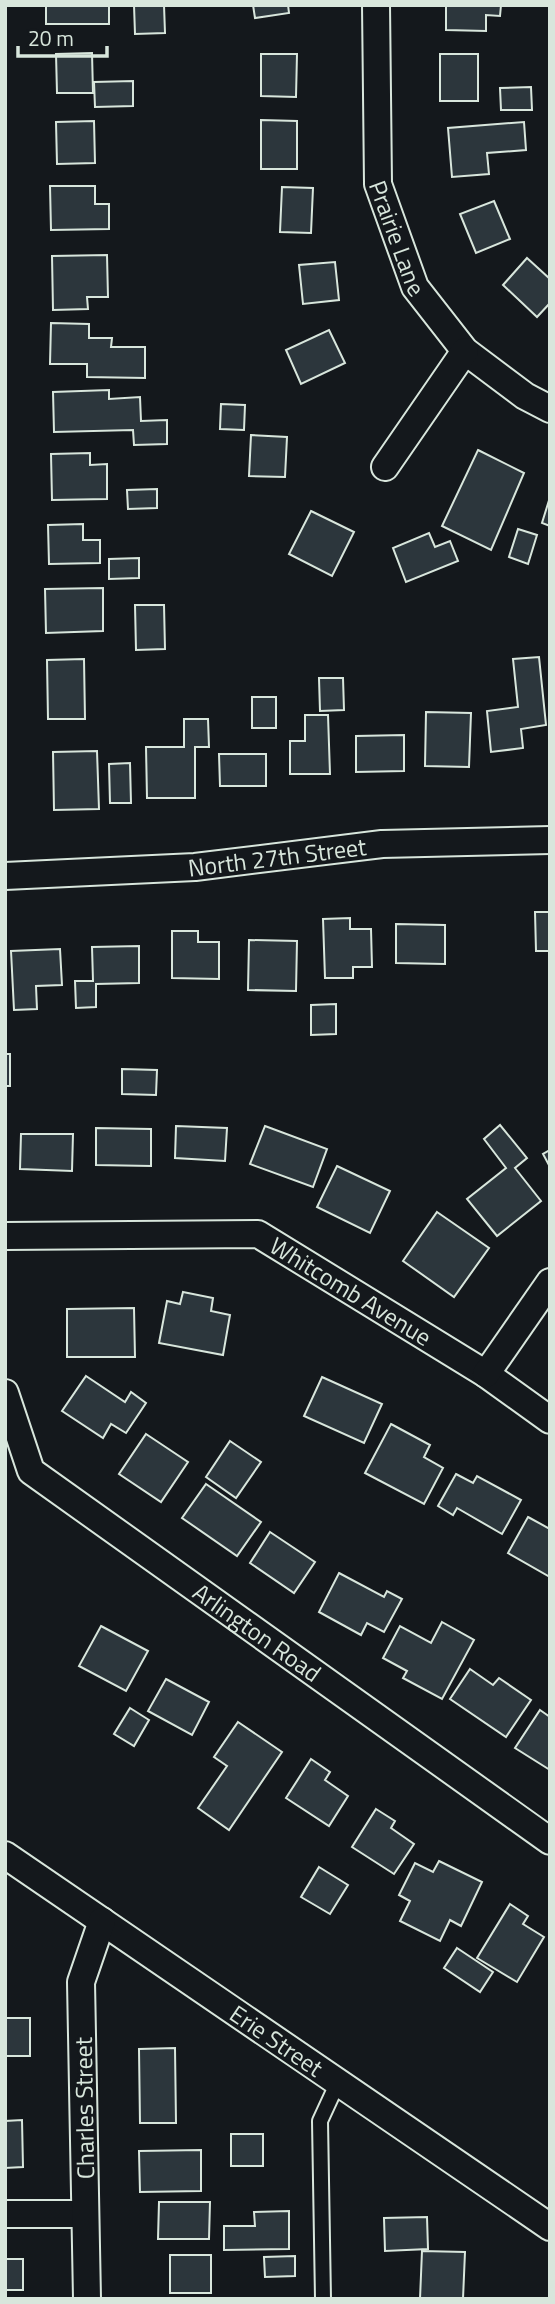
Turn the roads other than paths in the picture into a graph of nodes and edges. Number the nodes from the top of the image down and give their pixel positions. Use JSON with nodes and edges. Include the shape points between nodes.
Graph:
{"nodes":[{"id":1,"x":376,"y":5,"type":"edge"},
{"id":2,"x":466,"y":351,"type":"junction"},
{"id":3,"x":550,"y":409,"type":"edge"},
{"id":4,"x":385,"y":467,"type":"dead end"},
{"id":5,"x":550,"y":840,"type":"edge"},
{"id":6,"x":5,"y":876,"type":"edge"},
{"id":7,"x":5,"y":1236,"type":"edge"},
{"id":8,"x":550,"y":1282,"type":"edge"},
{"id":9,"x":486,"y":1374,"type":"junction"},
{"id":10,"x":5,"y":1393,"type":"edge"},
{"id":11,"x":550,"y":1420,"type":"edge"},
{"id":12,"x":550,"y":1841,"type":"edge"},
{"id":13,"x":5,"y":1855,"type":"edge"},
{"id":14,"x":102,"y":1921,"type":"junction"},
{"id":15,"x":338,"y":2082,"type":"junction"},
{"id":16,"x":5,"y":2214,"type":"edge"},
{"id":17,"x":85,"y":2214,"type":"junction"},
{"id":18,"x":550,"y":2227,"type":"edge"},
{"id":19,"x":87,"y":2299,"type":"edge"},
{"id":20,"x":323,"y":2299,"type":"edge"}],
"edges":[{"from":1,"to":2,"type":"street","name":"Prairie Lane","via":[[378,184],[415,287]]},
{"from":2,"to":3,"type":"street","name":"Prairie Lane"},
{"from":2,"to":4,"type":"street"},
{"from":5,"to":6,"type":"street","name":"North 27th Street","via":[[382,844],[195,867]]},
{"from":7,"to":9,"type":"street","name":"Whitcomb Avenue","via":[[258,1234]]},
{"from":8,"to":9,"type":"street"},
{"from":9,"to":11,"type":"street","name":"Whitcomb Avenue"},
{"from":10,"to":12,"type":"street","name":"Arlington Road","via":[[31,1471]]},
{"from":13,"to":14,"type":"street","name":"Erie Street"},
{"from":14,"to":15,"type":"street","name":"Erie Street"},
{"from":14,"to":17,"type":"street","name":"Charles Street","via":[[81,1982]]},
{"from":15,"to":18,"type":"street","name":"Erie Street"},
{"from":15,"to":20,"type":"lane","via":[[320,2121]]},
{"from":16,"to":17,"type":"street"},
{"from":17,"to":19,"type":"street","name":"Charles Street"}]}
